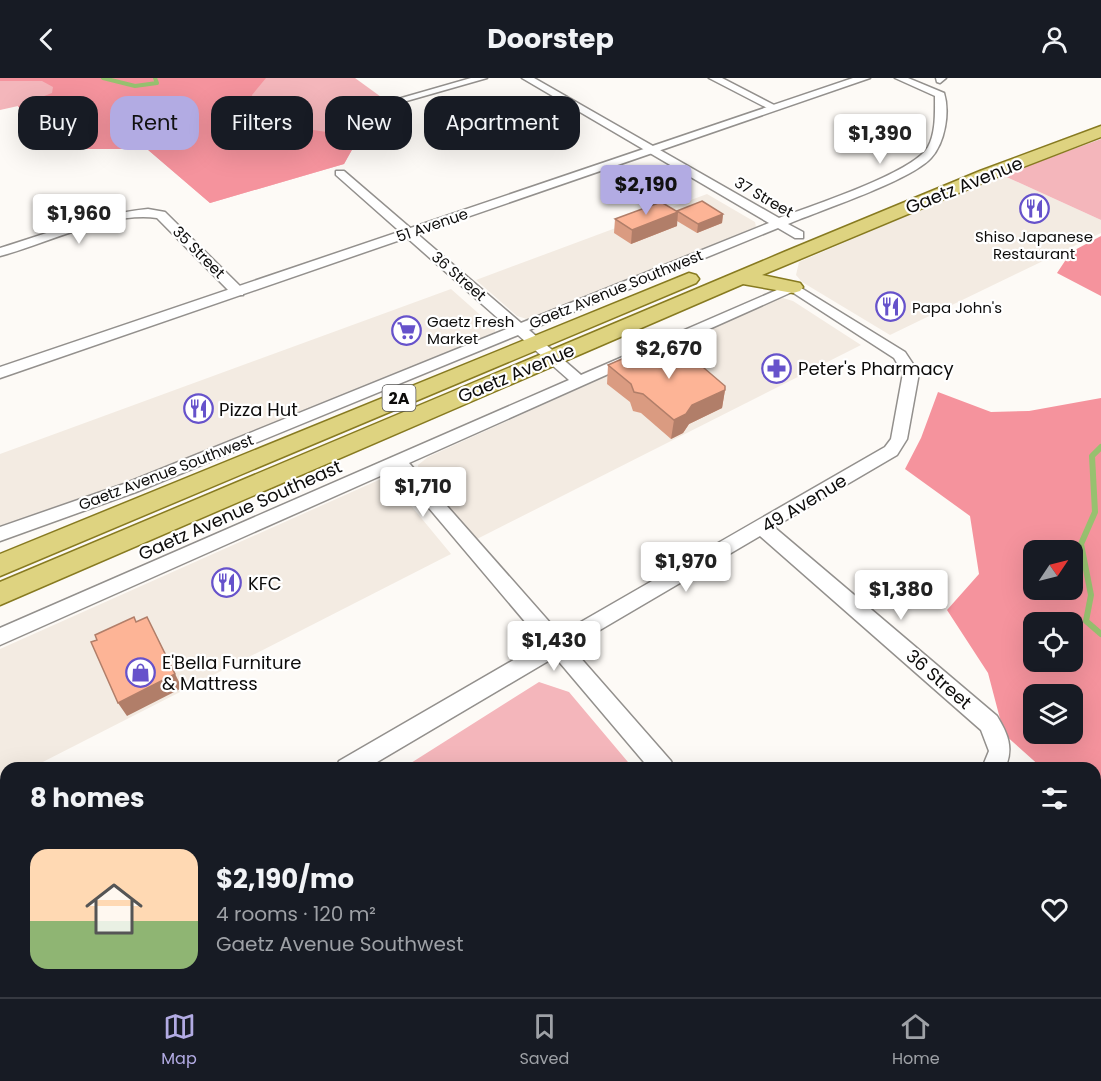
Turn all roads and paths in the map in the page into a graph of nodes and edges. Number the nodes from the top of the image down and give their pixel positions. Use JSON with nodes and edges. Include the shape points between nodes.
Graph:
{"nodes":[{"id":1,"x":482,"y":78,"type":"edge"},
{"id":2,"x":527,"y":78,"type":"edge"},
{"id":3,"x":714,"y":78,"type":"edge"},
{"id":4,"x":864,"y":78,"type":"edge"},
{"id":5,"x":900,"y":78,"type":"edge"},
{"id":6,"x":412,"y":97,"type":"edge"},
{"id":7,"x":776,"y":108,"type":"junction"},
{"id":8,"x":1080,"y":121,"type":"dead end"},
{"id":9,"x":1101,"y":131,"type":"edge"},
{"id":10,"x":651,"y":150,"type":"junction"},
{"id":11,"x":340,"y":173,"type":"dead end"},
{"id":12,"x":776,"y":224,"type":"junction"},
{"id":13,"x":410,"y":233,"type":"junction"},
{"id":14,"x":799,"y":235,"type":"junction"},
{"id":15,"x":0,"y":252,"type":"edge"},
{"id":16,"x":789,"y":257,"type":"junction"},
{"id":17,"x":742,"y":277,"type":"junction"},
{"id":18,"x":793,"y":286,"type":"junction"},
{"id":19,"x":238,"y":291,"type":"junction"},
{"id":20,"x":535,"y":343,"type":"junction"},
{"id":21,"x":0,"y":373,"type":"edge"},
{"id":22,"x":578,"y":380,"type":"junction"},
{"id":23,"x":398,"y":461,"type":"junction"},
{"id":24,"x":762,"y":527,"type":"junction"},
{"id":25,"x":0,"y":534,"type":"edge"},
{"id":26,"x":0,"y":565,"type":"edge"},
{"id":27,"x":0,"y":594,"type":"edge"},
{"id":28,"x":0,"y":637,"type":"edge"},
{"id":29,"x":556,"y":646,"type":"junction"},
{"id":30,"x":357,"y":762,"type":"edge"},
{"id":31,"x":658,"y":762,"type":"edge"},
{"id":32,"x":997,"y":762,"type":"edge"}],
"edges":[{"from":1,"to":6,"type":"street"},
{"from":2,"to":10,"type":"street","name":"37 Street"},
{"from":3,"to":7,"type":"street"},
{"from":4,"to":7,"type":"street","name":"51 Avenue"},
{"from":5,"to":12,"type":"street","name":"Gaetz Avenue Southwest","via":[[940,95],[939,137],[928,154],[906,171]]},
{"from":7,"to":10,"type":"street","name":"51 Avenue"},
{"from":8,"to":14,"type":"main road","name":"Gaetz Avenue","number":"2A"},
{"from":9,"to":16,"type":"main road","name":"Gaetz Avenue","number":"2A"},
{"from":10,"to":12,"type":"street","name":"37 Street"},
{"from":10,"to":13,"type":"street","name":"51 Avenue"},
{"from":11,"to":13,"type":"street","name":"36 Street"},
{"from":12,"to":14,"type":"street","name":"37 Street"},
{"from":12,"to":20,"type":"street","name":"Gaetz Avenue Southwest"},
{"from":13,"to":19,"type":"street","name":"51 Avenue"},
{"from":13,"to":20,"type":"street","name":"36 Street"},
{"from":14,"to":20,"type":"main road","name":"Gaetz Avenue","number":"2A"},
{"from":15,"to":19,"type":"street","name":"35 Street","via":[[130,214],[159,214]]},
{"from":16,"to":17,"type":"main road","name":"Gaetz Avenue","number":"2A"},
{"from":16,"to":18,"type":"main road","via":[[784,269]]},
{"from":17,"to":18,"type":"main road"},
{"from":17,"to":20,"type":"main road","name":"Gaetz Avenue","number":"2A"},
{"from":18,"to":22,"type":"street","name":"Gaetz Avenue Southeast"},
{"from":18,"to":24,"type":"street","name":"49 Avenue","via":[[900,355],[911,373],[911,384],[894,448]]},
{"from":19,"to":21,"type":"street","name":"51 Avenue"},
{"from":20,"to":22,"type":"street","name":"36 Street"},
{"from":20,"to":25,"type":"street","name":"Gaetz Avenue Southwest"},
{"from":20,"to":26,"type":"main road","name":"Gaetz Avenue","number":"2A"},
{"from":20,"to":27,"type":"main road","name":"Gaetz Avenue","number":"2A"},
{"from":22,"to":23,"type":"street","name":"Gaetz Avenue Southeast"},
{"from":23,"to":28,"type":"street","name":"Gaetz Avenue Southeast"},
{"from":23,"to":29,"type":"street"},
{"from":24,"to":29,"type":"street","name":"49 Avenue"},
{"from":24,"to":32,"type":"street","name":"36 Street","via":[[980,714],[999,742]]},
{"from":29,"to":30,"type":"street","name":"49 Avenue"},
{"from":29,"to":31,"type":"street"}]}
